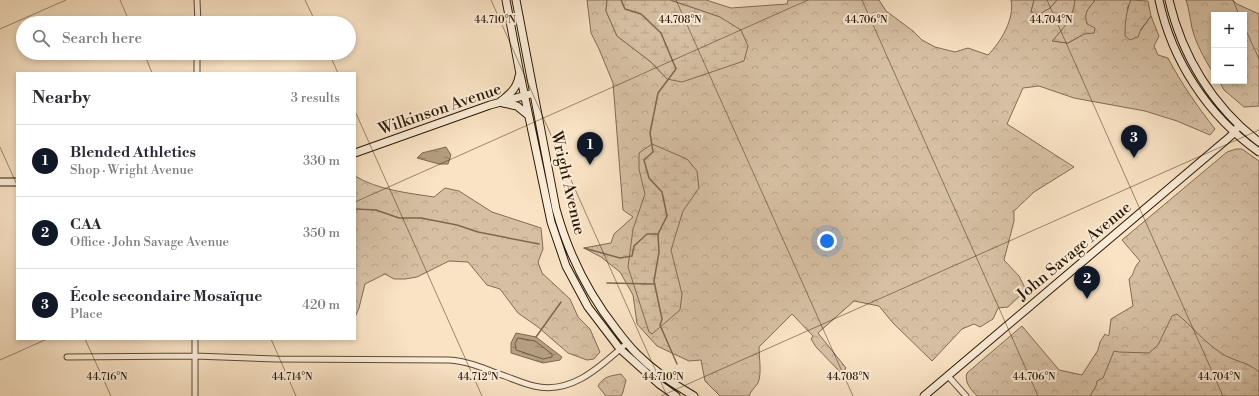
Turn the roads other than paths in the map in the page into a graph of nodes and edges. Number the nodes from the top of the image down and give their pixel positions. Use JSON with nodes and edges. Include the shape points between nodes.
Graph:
{"nodes":[{"id":1,"x":197,"y":0,"type":"edge"},
{"id":2,"x":506,"y":0,"type":"edge"},
{"id":3,"x":516,"y":0,"type":"edge"},
{"id":4,"x":1159,"y":0,"type":"edge"},
{"id":5,"x":1169,"y":0,"type":"edge"},
{"id":6,"x":198,"y":16,"type":"edge"},
{"id":7,"x":197,"y":60,"type":"edge"},
{"id":8,"x":197,"y":72,"type":"edge"},
{"id":9,"x":520,"y":74,"type":"junction"},
{"id":10,"x":534,"y":93,"type":"junction"},
{"id":11,"x":524,"y":96,"type":"junction"},
{"id":12,"x":499,"y":102,"type":"junction"},
{"id":13,"x":528,"y":115,"type":"junction"},
{"id":14,"x":1239,"y":125,"type":"junction"},
{"id":15,"x":1234,"y":133,"type":"junction"},
{"id":16,"x":1259,"y":142,"type":"edge"},
{"id":17,"x":1259,"y":152,"type":"edge"},
{"id":18,"x":356,"y":153,"type":"edge"},
{"id":19,"x":0,"y":182,"type":"edge"},
{"id":20,"x":16,"y":182,"type":"edge"},
{"id":21,"x":195,"y":340,"type":"edge"},
{"id":22,"x":627,"y":343,"type":"junction"},
{"id":23,"x":620,"y":349,"type":"junction"},
{"id":24,"x":195,"y":356,"type":"junction"},
{"id":25,"x":67,"y":357,"type":"dead end"},
{"id":26,"x":948,"y":376,"type":"junction"},
{"id":27,"x":195,"y":396,"type":"edge"},
{"id":28,"x":676,"y":396,"type":"edge"},
{"id":29,"x":694,"y":396,"type":"edge"},
{"id":30,"x":924,"y":396,"type":"edge"},
{"id":31,"x":966,"y":396,"type":"edge"}],
"edges":[{"from":1,"to":6,"type":"street"},
{"from":2,"to":9,"type":"main road","name":"Wright Avenue"},
{"from":3,"to":10,"type":"main road","name":"Wright Avenue"},
{"from":4,"to":15,"type":"main road","via":[[1168,34],[1182,64],[1197,90]]},
{"from":5,"to":14,"type":"main road","via":[[1179,33],[1194,66],[1213,95]]},
{"from":7,"to":8,"type":"street"},
{"from":9,"to":11,"type":"main road","name":"Wright Avenue"},
{"from":9,"to":12,"type":"main road","via":[[514,90]]},
{"from":10,"to":11,"type":"main road","name":"Wilkinson Avenue"},
{"from":10,"to":22,"type":"main road","name":"Wright Avenue","via":[[556,209],[569,248],[585,283]]},
{"from":11,"to":12,"type":"main road","name":"Wilkinson Avenue"},
{"from":11,"to":13,"type":"main road","name":"Wright Avenue"},
{"from":12,"to":13,"type":"main road","via":[[517,106]]},
{"from":12,"to":18,"type":"main road","name":"Wilkinson Avenue"},
{"from":13,"to":23,"type":"main road","name":"Wright Avenue","via":[[551,222],[563,259],[588,307]]},
{"from":14,"to":15,"type":"main road","name":"John Savage Avenue"},
{"from":14,"to":16,"type":"main road"},
{"from":15,"to":17,"type":"main road"},
{"from":15,"to":26,"type":"main road","name":"John Savage Avenue"},
{"from":19,"to":20,"type":"main road"},
{"from":21,"to":24,"type":"street"},
{"from":22,"to":23,"type":"street"},
{"from":22,"to":29,"type":"main road","name":"Wright Avenue","via":[[666,379]]},
{"from":23,"to":24,"type":"street","via":[[582,379],[546,388],[455,360]]},
{"from":23,"to":28,"type":"main road","name":"Wright Avenue"},
{"from":24,"to":25,"type":"street"},
{"from":24,"to":27,"type":"street"},
{"from":26,"to":30,"type":"main road","name":"John Savage Avenue"},
{"from":26,"to":31,"type":"street"}]}
